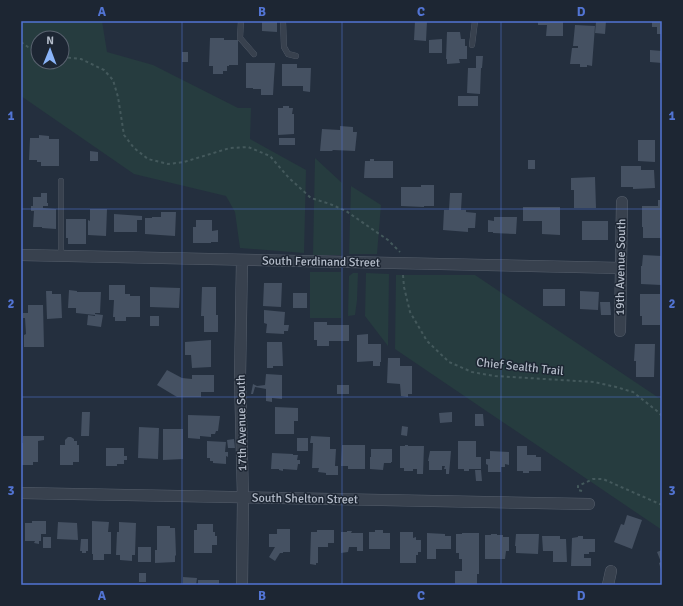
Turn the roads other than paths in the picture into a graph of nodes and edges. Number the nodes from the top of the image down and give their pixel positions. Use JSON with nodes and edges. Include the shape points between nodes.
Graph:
{"nodes":[{"id":1,"x":241,"y":21,"type":"edge"},
{"id":2,"x":283,"y":21,"type":"edge"},
{"id":3,"x":475,"y":21,"type":"edge"},
{"id":4,"x":472,"y":45,"type":"dead end"},
{"id":5,"x":254,"y":54,"type":"dead end"},
{"id":6,"x":296,"y":56,"type":"dead end"},
{"id":7,"x":61,"y":181,"type":"dead end"},
{"id":8,"x":622,"y":202,"type":"dead end"},
{"id":9,"x":21,"y":255,"type":"edge"},
{"id":10,"x":61,"y":256,"type":"junction"},
{"id":11,"x":242,"y":260,"type":"junction"},
{"id":12,"x":621,"y":268,"type":"junction"},
{"id":13,"x":620,"y":331,"type":"dead end"},
{"id":14,"x":21,"y":492,"type":"edge"},
{"id":15,"x":243,"y":498,"type":"junction"},
{"id":16,"x":589,"y":504,"type":"dead end"},
{"id":17,"x":611,"y":571,"type":"dead end"},
{"id":18,"x":242,"y":585,"type":"edge"},
{"id":19,"x":608,"y":585,"type":"edge"}],
"edges":[{"from":1,"to":5,"type":"lane","via":[[240,38]]},
{"from":2,"to":6,"type":"lane","via":[[284,47],[288,54]]},
{"from":3,"to":4,"type":"lane"},
{"from":7,"to":10,"type":"lane"},
{"from":8,"to":12,"type":"street","name":"19th Avenue South"},
{"from":9,"to":10,"type":"street","name":"South Ferdinand Street"},
{"from":10,"to":11,"type":"street","name":"South Ferdinand Street"},
{"from":11,"to":12,"type":"street","name":"South Ferdinand Street"},
{"from":11,"to":15,"type":"street","name":"17th Avenue South","via":[[240,378]]},
{"from":12,"to":13,"type":"street","name":"19th Avenue South"},
{"from":14,"to":15,"type":"street","name":"South Shelton Street"},
{"from":15,"to":16,"type":"street","name":"South Shelton Street"},
{"from":15,"to":18,"type":"street","name":"17th Avenue South"},
{"from":17,"to":19,"type":"street"}]}
